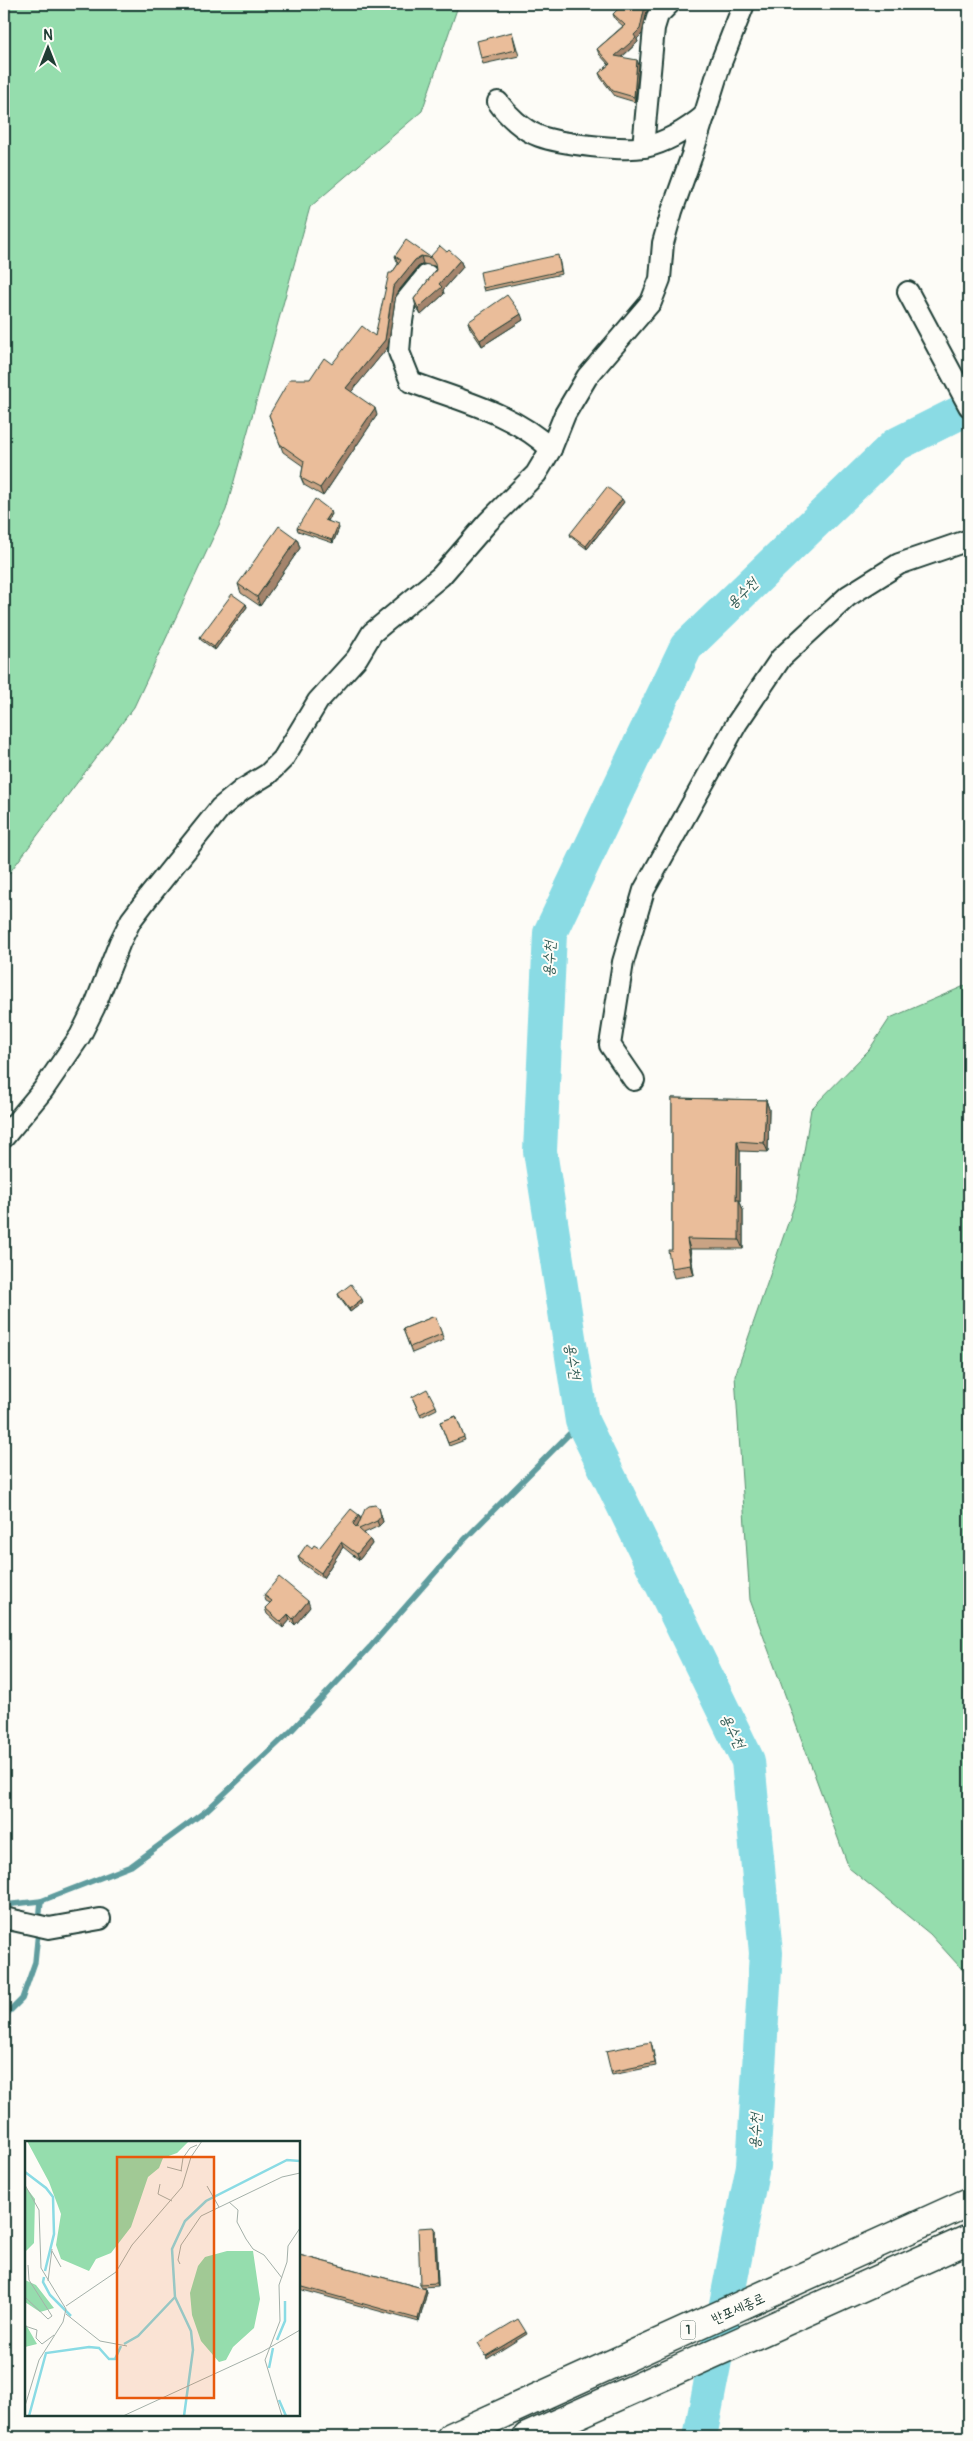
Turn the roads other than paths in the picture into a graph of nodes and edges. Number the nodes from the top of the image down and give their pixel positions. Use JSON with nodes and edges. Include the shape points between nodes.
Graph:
{"nodes":[{"id":1,"x":670,"y":4,"type":"edge"},
{"id":2,"x":744,"y":4,"type":"edge"},
{"id":3,"x":498,"y":102,"type":"dead end"},
{"id":4,"x":705,"y":115,"type":"junction"},
{"id":5,"x":643,"y":147,"type":"junction"},
{"id":6,"x":427,"y":275,"type":"dead end"},
{"id":7,"x":908,"y":292,"type":"dead end"},
{"id":8,"x":969,"y":406,"type":"edge"},
{"id":9,"x":551,"y":449,"type":"junction"},
{"id":10,"x":969,"y":540,"type":"edge"},
{"id":11,"x":634,"y":1080,"type":"dead end"},
{"id":12,"x":4,"y":1137,"type":"edge"},
{"id":13,"x":100,"y":1919,"type":"dead end"},
{"id":14,"x":13,"y":1921,"type":"edge"},
{"id":15,"x":969,"y":2202,"type":"edge"},
{"id":16,"x":969,"y":2239,"type":"edge"},
{"id":17,"x":536,"y":2433,"type":"edge"},
{"id":18,"x":451,"y":2437,"type":"edge"}],
"edges":[{"from":1,"to":5,"type":"street","via":[[658,15],[654,28]]},
{"from":2,"to":4,"type":"street"},
{"from":3,"to":5,"type":"street","via":[[518,123],[538,136],[584,144]]},
{"from":4,"to":5,"type":"street","via":[[690,127]]},
{"from":4,"to":9,"type":"street","via":[[672,211],[660,279],[651,302],[587,376],[565,414]]},
{"from":6,"to":9,"type":"street","via":[[405,302],[401,328],[399,352],[411,382],[501,414],[534,433]]},
{"from":7,"to":8,"type":"street"},
{"from":9,"to":12,"type":"street","via":[[536,474],[441,576],[372,633],[357,658],[318,701],[283,759],[268,774],[220,808],[150,895],[131,920],[80,1036],[43,1090]]},
{"from":10,"to":11,"type":"street","via":[[899,564],[848,596],[781,658],[737,723],[644,890],[622,962],[610,1045]]},
{"from":13,"to":14,"type":"street","via":[[49,1928]]},
{"from":15,"to":18,"type":"highway","name":"반포세종로","number":"1"},
{"from":16,"to":17,"type":"highway"}]}
